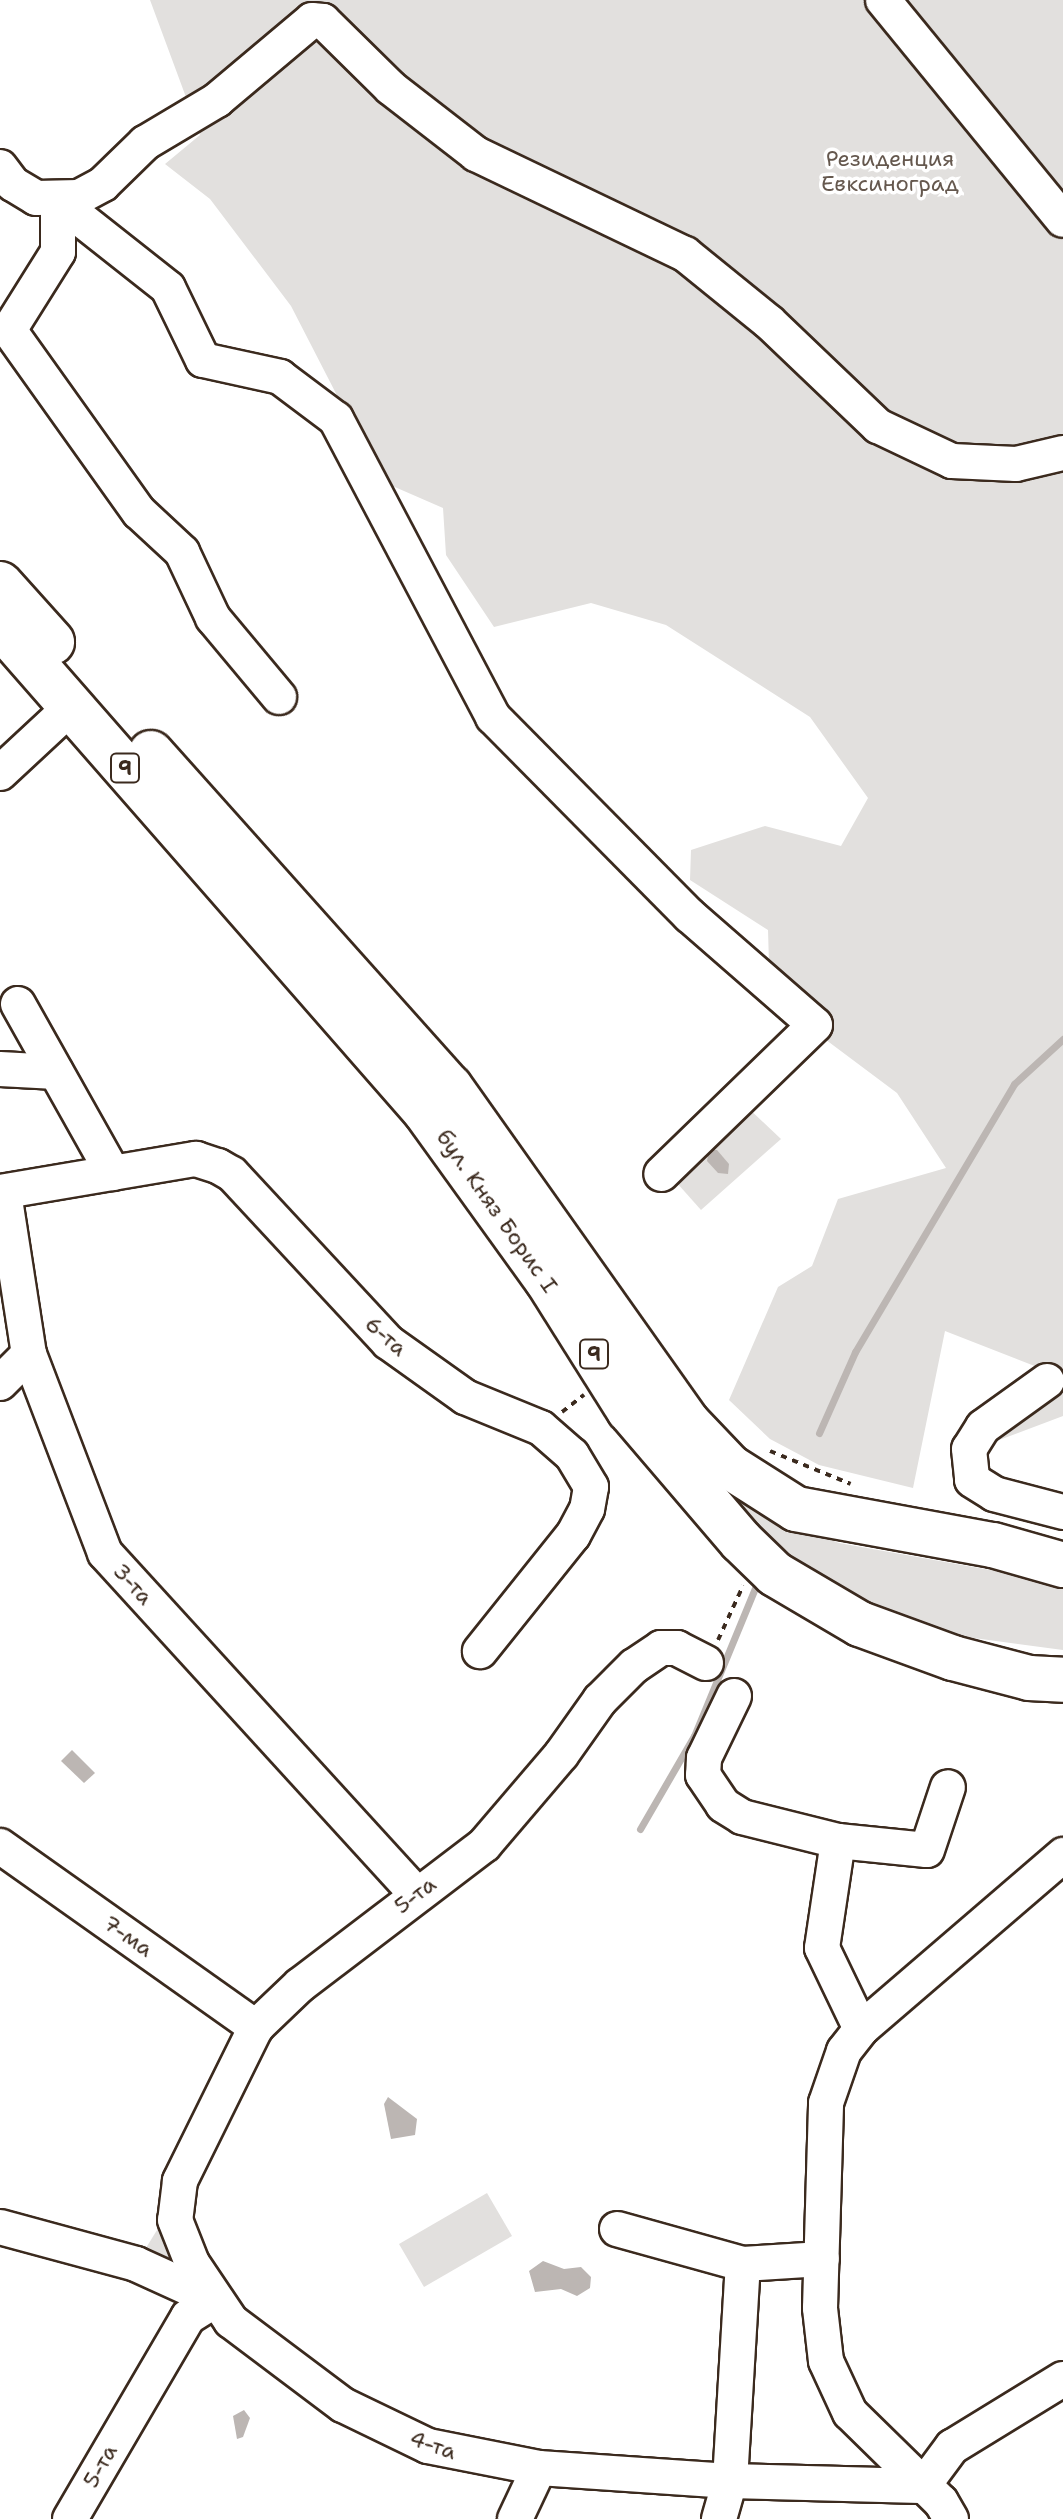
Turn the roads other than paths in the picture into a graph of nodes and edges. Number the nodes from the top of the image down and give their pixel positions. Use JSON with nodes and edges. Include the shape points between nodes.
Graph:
{"nodes":[{"id":1,"x":883,"y":0,"type":"edge"},
{"id":2,"x":0,"y":167,"type":"edge"},
{"id":3,"x":58,"y":201,"type":"junction"},
{"id":4,"x":1063,"y":220,"type":"edge"},
{"id":5,"x":1063,"y":453,"type":"edge"},
{"id":6,"x":0,"y":584,"type":"edge"},
{"id":7,"x":0,"y":625,"type":"edge"},
{"id":8,"x":279,"y":697,"type":"dead end"},
{"id":9,"x":72,"y":706,"type":"junction"},
{"id":10,"x":0,"y":773,"type":"edge"},
{"id":11,"x":18,"y":1004,"type":"dead end"},
{"id":12,"x":0,"y":1069,"type":"edge"},
{"id":13,"x":56,"y":1072,"type":"junction"},
{"id":14,"x":113,"y":1173,"type":"junction"},
{"id":15,"x":661,"y":1174,"type":"dead end"},
{"id":16,"x":2,"y":1193,"type":"edge"},
{"id":17,"x":29,"y":1354,"type":"junction"},
{"id":18,"x":1047,"y":1381,"type":"dead end"},
{"id":19,"x":0,"y":1383,"type":"edge"},
{"id":20,"x":1063,"y":1512,"type":"edge"},
{"id":21,"x":1063,"y":1565,"type":"edge"},
{"id":22,"x":480,"y":1651,"type":"dead end"},
{"id":23,"x":706,"y":1663,"type":"road end"},
{"id":24,"x":1063,"y":1680,"type":"edge"},
{"id":25,"x":734,"y":1696,"type":"dead end"},
{"id":26,"x":948,"y":1787,"type":"dead end"},
{"id":27,"x":838,"y":1841,"type":"junction"},
{"id":28,"x":0,"y":1846,"type":"edge"},
{"id":29,"x":1063,"y":1855,"type":"edge"},
{"id":30,"x":415,"y":1893,"type":"junction"},
{"id":31,"x":256,"y":2027,"type":"junction"},
{"id":32,"x":861,"y":2029,"type":"junction"},
{"id":33,"x":0,"y":2227,"type":"edge"},
{"id":34,"x":617,"y":2229,"type":"dead end"},
{"id":35,"x":822,"y":2259,"type":"junction"},
{"id":36,"x":743,"y":2264,"type":"junction"},
{"id":37,"x":215,"y":2300,"type":"junction"},
{"id":38,"x":1063,"y":2379,"type":"edge"},
{"id":39,"x":539,"y":2468,"type":"junction"},
{"id":40,"x":730,"y":2481,"type":"junction"},
{"id":41,"x":923,"y":2486,"type":"junction"},
{"id":42,"x":70,"y":2519,"type":"edge"},
{"id":43,"x":515,"y":2519,"type":"edge"},
{"id":44,"x":719,"y":2519,"type":"edge"},
{"id":45,"x":951,"y":2519,"type":"edge"}],
"edges":[{"from":1,"to":4,"type":"street"},
{"from":2,"to":3,"type":"street","via":[[13,184],[36,198]]},
{"from":3,"to":5,"type":"street","via":[[103,184],[145,143],[217,100],[312,20],[323,21],[391,88],[476,154],[685,254],[769,322],[878,426],[952,461],[1016,464]]},
{"from":3,"to":8,"type":"street","via":[[58,252],[9,330],[139,512],[182,552],[213,618]]},
{"from":3,"to":15,"type":"street","via":[[168,288],[203,360],[280,377],[336,419],[493,717],[689,915],[815,1025]]},
{"from":6,"to":21,"type":"highway","name":"бул. Княз Борис I","number":"9","via":[[450,1087],[688,1423],[730,1467],[796,1509],[993,1545]]},
{"from":7,"to":9,"type":"highway","name":"бул. Княз Борис I","number":"9"},
{"from":9,"to":10,"type":"street"},
{"from":9,"to":24,"type":"highway","name":"бул. Княз Борис I","number":"9","via":[[425,1111],[547,1280],[662,1453],[741,1541],[775,1574],[860,1624],[953,1658],[1029,1678]]},
{"from":11,"to":13,"type":"street"},
{"from":12,"to":13,"type":"street"},
{"from":13,"to":14,"type":"street"},
{"from":14,"to":16,"type":"street","name":"6-та"},
{"from":14,"to":22,"type":"street","name":"6-та","via":[[196,1159],[218,1166],[388,1342],[465,1397],[541,1428],[584,1472],[591,1487],[573,1535]]},
{"from":16,"to":17,"type":"street","name":"3-та"},
{"from":17,"to":19,"type":"street"},
{"from":17,"to":30,"type":"street","name":"3-та","via":[[105,1553]]},
{"from":18,"to":20,"type":"street","via":[[983,1427],[969,1449],[972,1480],[994,1494]]},
{"from":23,"to":30,"type":"street","name":"5-та","via":[[677,1648],[661,1648],[634,1666],[600,1700],[484,1845]]},
{"from":25,"to":27,"type":"street","via":[[704,1758],[708,1790],[742,1817]]},
{"from":26,"to":27,"type":"street","via":[[927,1850]]},
{"from":27,"to":32,"type":"street","via":[[822,1948]]},
{"from":28,"to":31,"type":"street","name":"7-ма"},
{"from":29,"to":32,"type":"street"},
{"from":30,"to":31,"type":"street","name":"5-та"},
{"from":31,"to":37,"type":"street","name":"5-та","via":[[175,2201],[180,2239]]},
{"from":32,"to":35,"type":"street","via":[[839,2062],[826,2103]]},
{"from":33,"to":37,"type":"street","name":"4-та","via":[[136,2264]]},
{"from":34,"to":36,"type":"street"},
{"from":35,"to":36,"type":"street"},
{"from":35,"to":41,"type":"street","via":[[823,2334],[837,2393],[873,2438]]},
{"from":36,"to":40,"type":"street"},
{"from":37,"to":39,"type":"street","name":"4-та","via":[[231,2321],[291,2368],[386,2428],[442,2450]]},
{"from":37,"to":42,"type":"street","name":"5-та","via":[[188,2317]]},
{"from":38,"to":41,"type":"street","via":[[952,2447]]},
{"from":39,"to":40,"type":"street","name":"4-та"},
{"from":39,"to":43,"type":"street"},
{"from":40,"to":41,"type":"street","name":"4-та"},
{"from":40,"to":44,"type":"street"},
{"from":41,"to":45,"type":"street"}]}
